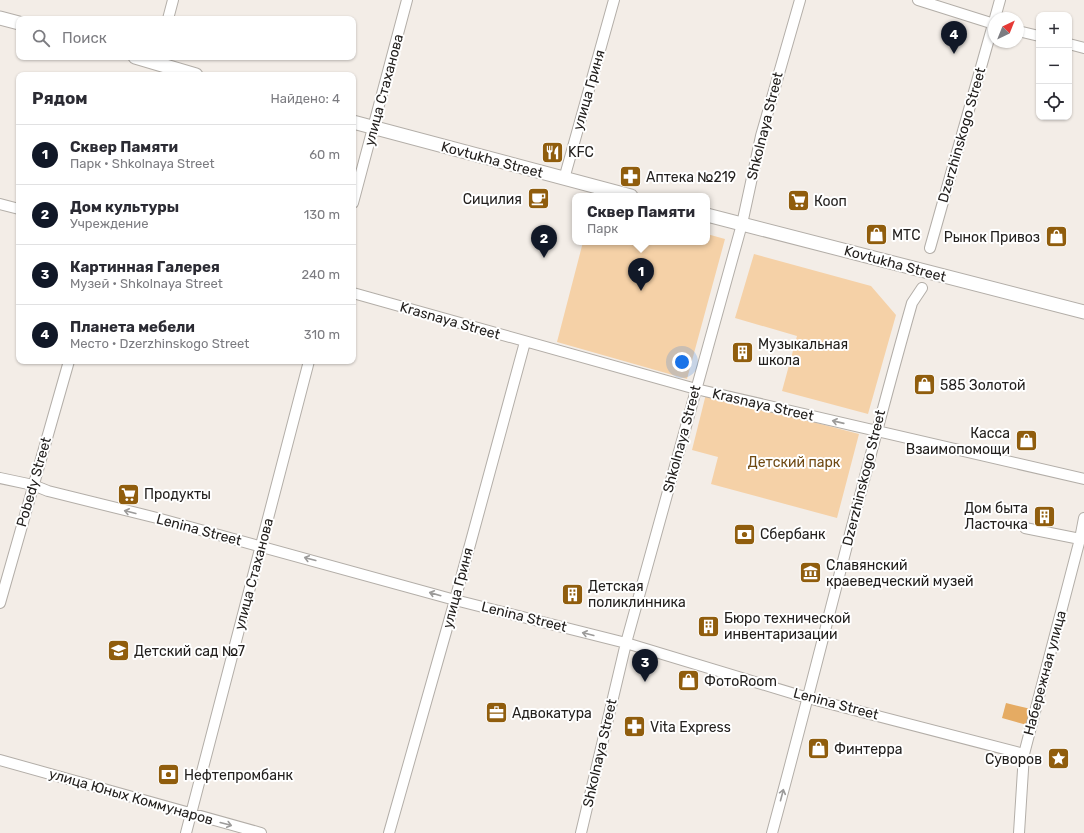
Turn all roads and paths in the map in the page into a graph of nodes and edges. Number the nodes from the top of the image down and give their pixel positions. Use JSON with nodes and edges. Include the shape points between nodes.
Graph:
{"nodes":[{"id":1,"x":173,"y":0,"type":"edge"},
{"id":2,"x":407,"y":0,"type":"edge"},
{"id":3,"x":614,"y":0,"type":"edge"},
{"id":4,"x":800,"y":0,"type":"edge"},
{"id":5,"x":918,"y":0,"type":"edge"},
{"id":6,"x":1000,"y":0,"type":"edge"},
{"id":7,"x":997,"y":12,"type":"edge"},
{"id":8,"x":169,"y":16,"type":"edge"},
{"id":9,"x":0,"y":18,"type":"edge"},
{"id":10,"x":988,"y":20,"type":"edge"},
{"id":11,"x":16,"y":22,"type":"edge"},
{"id":12,"x":1024,"y":32,"type":"edge"},
{"id":13,"x":1036,"y":35,"type":"edge"},
{"id":14,"x":988,"y":43,"type":"edge"},
{"id":15,"x":1072,"y":45,"type":"edge"},
{"id":16,"x":1084,"y":48,"type":"edge"},
{"id":17,"x":158,"y":60,"type":"edge"},
{"id":18,"x":188,"y":72,"type":"edge"},
{"id":19,"x":356,"y":123,"type":"edge"},
{"id":20,"x":374,"y":128,"type":"junction"},
{"id":21,"x":564,"y":179,"type":"junction"},
{"id":22,"x":356,"y":191,"type":"edge"},
{"id":23,"x":619,"y":193,"type":"edge"},
{"id":24,"x":0,"y":204,"type":"edge"},
{"id":25,"x":16,"y":208,"type":"edge"},
{"id":26,"x":710,"y":216,"type":"edge"},
{"id":27,"x":742,"y":224,"type":"junction"},
{"id":28,"x":930,"y":248,"type":"dead end"},
{"id":29,"x":922,"y":288,"type":"dead end"},
{"id":30,"x":356,"y":294,"type":"edge"},
{"id":31,"x":1084,"y":312,"type":"edge"},
{"id":32,"x":525,"y":342,"type":"junction"},
{"id":33,"x":68,"y":364,"type":"edge"},
{"id":34,"x":308,"y":364,"type":"edge"},
{"id":35,"x":696,"y":389,"type":"junction"},
{"id":36,"x":876,"y":431,"type":"junction"},
{"id":37,"x":0,"y":478,"type":"edge"},
{"id":38,"x":1084,"y":479,"type":"edge"},
{"id":39,"x":33,"y":486,"type":"junction"},
{"id":40,"x":1084,"y":518,"type":"edge"},
{"id":41,"x":1026,"y":528,"type":"dead end"},
{"id":42,"x":1080,"y":538,"type":"junction"},
{"id":43,"x":261,"y":546,"type":"junction"},
{"id":44,"x":455,"y":600,"type":"junction"},
{"id":45,"x":0,"y":603,"type":"edge"},
{"id":46,"x":626,"y":644,"type":"junction"},
{"id":47,"x":808,"y":698,"type":"junction"},
{"id":48,"x":1024,"y":754,"type":"junction"},
{"id":49,"x":0,"y":760,"type":"edge"},
{"id":50,"x":192,"y":814,"type":"junction"},
{"id":51,"x":186,"y":833,"type":"edge"},
{"id":52,"x":261,"y":833,"type":"edge"},
{"id":53,"x":389,"y":833,"type":"edge"},
{"id":54,"x":581,"y":833,"type":"edge"},
{"id":55,"x":772,"y":833,"type":"edge"},
{"id":56,"x":1019,"y":833,"type":"edge"}],
"edges":[{"from":1,"to":8,"type":"street"},
{"from":2,"to":20,"type":"street","name":"улица Стаханова"},
{"from":3,"to":21,"type":"street","name":"улица Гриня"},
{"from":4,"to":27,"type":"street","name":"Shkolnaya Street","via":[[761,136]]},
{"from":5,"to":10,"type":"street"},
{"from":6,"to":7,"type":"street","name":"Dzerzhinskogo Street"},
{"from":9,"to":11,"type":"main road"},
{"from":12,"to":13,"type":"street"},
{"from":14,"to":28,"type":"street","name":"Dzerzhinskogo Street"},
{"from":15,"to":16,"type":"street"},
{"from":17,"to":18,"type":"main road"},
{"from":19,"to":20,"type":"main road","name":"Kovtukha Street"},
{"from":20,"to":21,"type":"main road","name":"Kovtukha Street"},
{"from":20,"to":22,"type":"street","name":"улица Стаханова"},
{"from":21,"to":23,"type":"main road","name":"Kovtukha Street"},
{"from":24,"to":25,"type":"street"},
{"from":26,"to":27,"type":"main road","name":"Kovtukha Street"},
{"from":27,"to":31,"type":"main road","name":"Kovtukha Street"},
{"from":27,"to":35,"type":"street","name":"Shkolnaya Street"},
{"from":29,"to":36,"type":"street","name":"Dzerzhinskogo Street","via":[[912,303]]},
{"from":30,"to":32,"type":"street","name":"Krasnaya Street"},
{"from":32,"to":35,"type":"street","name":"Krasnaya Street"},
{"from":32,"to":44,"type":"street","name":"улица Гриня"},
{"from":33,"to":39,"type":"street","name":"Pobedy Street"},
{"from":34,"to":43,"type":"street","name":"улица Стаханова"},
{"from":36,"to":35,"type":"street","name":"Krasnaya Street","one_way":true},
{"from":35,"to":46,"type":"street","name":"Shkolnaya Street"},
{"from":36,"to":38,"type":"street","name":"Krasnaya Street"},
{"from":36,"to":47,"type":"street","name":"Dzerzhinskogo Street"},
{"from":37,"to":39,"type":"street","name":"Lenina Street"},
{"from":43,"to":39,"type":"street","name":"Lenina Street","one_way":true},
{"from":39,"to":45,"type":"street","name":"Pobedy Street"},
{"from":40,"to":42,"type":"street","name":"Набережная улица"},
{"from":41,"to":42,"type":"street"},
{"from":42,"to":48,"type":"street","name":"Набережная улица"},
{"from":44,"to":43,"type":"street","name":"Lenina Street","one_way":true},
{"from":43,"to":50,"type":"street","name":"улица Стаханова"},
{"from":46,"to":44,"type":"street","name":"Lenina Street","one_way":true},
{"from":44,"to":53,"type":"street","name":"улица Гриня"},
{"from":46,"to":47,"type":"street","name":"Lenina Street"},
{"from":46,"to":54,"type":"street","name":"Shkolnaya Street"},
{"from":47,"to":48,"type":"street","name":"Lenina Street"},
{"from":55,"to":47,"type":"street","name":"Dzerzhinskogo Street","one_way":true},
{"from":48,"to":56,"type":"street","name":"Набережная улица"},
{"from":49,"to":50,"type":"street","name":"улица Юных Коммунаров"},
{"from":50,"to":51,"type":"street","name":"улица Стаханова"},
{"from":50,"to":52,"type":"street","name":"улица Юных Коммунаров","one_way":true}]}
